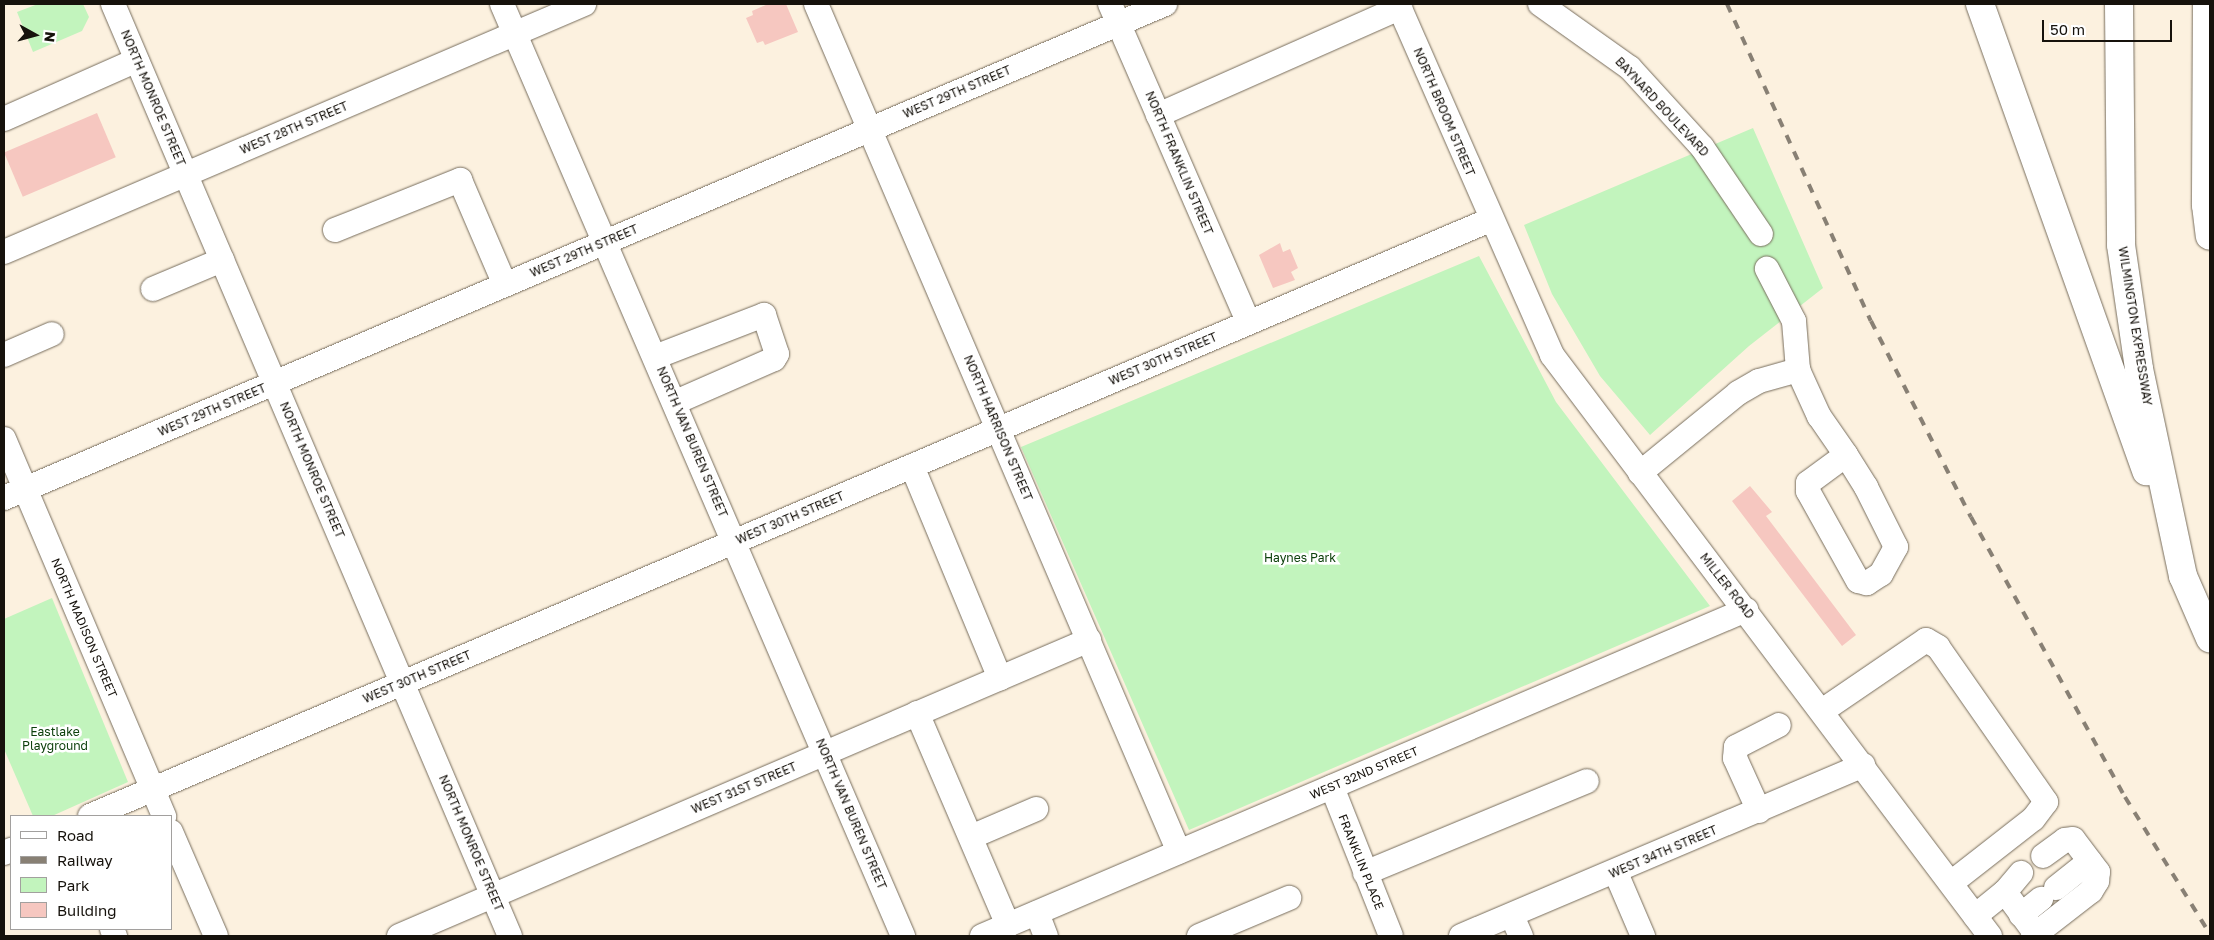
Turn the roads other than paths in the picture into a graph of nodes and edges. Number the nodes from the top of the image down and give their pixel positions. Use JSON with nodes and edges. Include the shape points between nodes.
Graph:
{"nodes":[{"id":1,"x":114,"y":4,"type":"edge"},
{"id":2,"x":502,"y":4,"type":"edge"},
{"id":3,"x":584,"y":4,"type":"edge"},
{"id":4,"x":816,"y":4,"type":"edge"},
{"id":5,"x":1165,"y":4,"type":"edge"},
{"id":6,"x":1540,"y":4,"type":"edge"},
{"id":7,"x":1980,"y":4,"type":"edge"},
{"id":8,"x":2119,"y":4,"type":"edge"},
{"id":9,"x":2206,"y":4,"type":"edge"},
{"id":10,"x":1399,"y":6,"type":"edge"},
{"id":11,"x":1114,"y":14,"type":"edge"},
{"id":12,"x":515,"y":34,"type":"junction"},
{"id":13,"x":137,"y":60,"type":"junction"},
{"id":14,"x":1158,"y":115,"type":"junction"},
{"id":15,"x":4,"y":119,"type":"edge"},
{"id":16,"x":870,"y":129,"type":"junction"},
{"id":17,"x":186,"y":175,"type":"junction"},
{"id":18,"x":1490,"y":220,"type":"junction"},
{"id":19,"x":335,"y":230,"type":"dead end"},
{"id":20,"x":1761,"y":234,"type":"dead end"},
{"id":21,"x":2210,"y":236,"type":"edge"},
{"id":22,"x":605,"y":242,"type":"junction"},
{"id":23,"x":4,"y":252,"type":"edge"},
{"id":24,"x":222,"y":260,"type":"junction"},
{"id":25,"x":1767,"y":269,"type":"dead end"},
{"id":26,"x":505,"y":285,"type":"junction"},
{"id":27,"x":153,"y":289,"type":"dead end"},
{"id":28,"x":1248,"y":322,"type":"junction"},
{"id":29,"x":52,"y":334,"type":"dead end"},
{"id":30,"x":4,"y":355,"type":"edge"},
{"id":31,"x":655,"y":357,"type":"junction"},
{"id":32,"x":1798,"y":370,"type":"junction"},
{"id":33,"x":275,"y":383,"type":"junction"},
{"id":34,"x":674,"y":402,"type":"junction"},
{"id":35,"x":998,"y":429,"type":"junction"},
{"id":36,"x":4,"y":439,"type":"edge"},
{"id":37,"x":1846,"y":455,"type":"junction"},
{"id":38,"x":912,"y":466,"type":"junction"},
{"id":39,"x":1640,"y":473,"type":"junction"},
{"id":40,"x":25,"y":489,"type":"junction"},
{"id":41,"x":4,"y":498,"type":"edge"},
{"id":42,"x":734,"y":542,"type":"junction"},
{"id":43,"x":2184,"y":576,"type":"junction"},
{"id":44,"x":1746,"y":610,"type":"junction"},
{"id":45,"x":2210,"y":638,"type":"edge"},
{"id":46,"x":1089,"y":640,"type":"junction"},
{"id":47,"x":1000,"y":678,"type":"junction"},
{"id":48,"x":403,"y":683,"type":"junction"},
{"id":49,"x":1822,"y":711,"type":"junction"},
{"id":50,"x":917,"y":713,"type":"junction"},
{"id":51,"x":1779,"y":725,"type":"dead end"},
{"id":52,"x":825,"y":753,"type":"junction"},
{"id":53,"x":1863,"y":765,"type":"junction"},
{"id":54,"x":1587,"y":781,"type":"dead end"},
{"id":55,"x":1332,"y":787,"type":"junction"},
{"id":56,"x":153,"y":790,"type":"junction"},
{"id":57,"x":1036,"y":810,"type":"dead end"},
{"id":58,"x":1759,"y":811,"type":"junction"},
{"id":59,"x":92,"y":815,"type":"edge"},
{"id":60,"x":164,"y":815,"type":"edge"},
{"id":61,"x":172,"y":834,"type":"edge"},
{"id":62,"x":971,"y":836,"type":"junction"},
{"id":63,"x":1179,"y":852,"type":"junction"},
{"id":64,"x":2044,"y":856,"type":"dead end"},
{"id":65,"x":2090,"y":861,"type":"junction"},
{"id":66,"x":2021,"y":872,"type":"dead end"},
{"id":67,"x":1366,"y":873,"type":"junction"},
{"id":68,"x":1616,"y":873,"type":"junction"},
{"id":69,"x":1951,"y":883,"type":"junction"},
{"id":70,"x":2005,"y":892,"type":"junction"},
{"id":71,"x":493,"y":896,"type":"junction"},
{"id":72,"x":1289,"y":898,"type":"dead end"},
{"id":73,"x":1037,"y":913,"type":"junction"},
{"id":74,"x":2022,"y":915,"type":"junction"},
{"id":75,"x":1975,"y":916,"type":"junction"},
{"id":76,"x":1008,"y":925,"type":"junction"},
{"id":77,"x":1516,"y":926,"type":"edge"},
{"id":78,"x":2034,"y":935,"type":"edge"},
{"id":79,"x":216,"y":936,"type":"edge"},
{"id":80,"x":399,"y":936,"type":"edge"},
{"id":81,"x":510,"y":936,"type":"edge"},
{"id":82,"x":903,"y":936,"type":"edge"},
{"id":83,"x":982,"y":936,"type":"edge"},
{"id":84,"x":1046,"y":936,"type":"edge"},
{"id":85,"x":1199,"y":936,"type":"edge"},
{"id":86,"x":1391,"y":936,"type":"edge"},
{"id":87,"x":1461,"y":936,"type":"edge"},
{"id":88,"x":1643,"y":936,"type":"edge"},
{"id":89,"x":1990,"y":936,"type":"edge"}],
"edges":[{"from":1,"to":13,"type":"street","name":"NORTH MONROE STREET"},
{"from":2,"to":12,"type":"street","name":"NORTH VAN BUREN STREET"},
{"from":3,"to":12,"type":"street","name":"WEST 28TH STREET"},
{"from":4,"to":16,"type":"street","name":"NORTH HARRISON STREET"},
{"from":5,"to":11,"type":"street","name":"WEST 29TH STREET"},
{"from":6,"to":20,"type":"street","name":"BAYNARD BOULEVARD","via":[[1630,68],[1702,147]]},
{"from":7,"to":43,"type":"highway"},
{"from":8,"to":43,"type":"highway","name":"WILMINGTON EXPRESSWAY","via":[[2122,245],[2139,369]]},
{"from":9,"to":21,"type":"highway","via":[[2206,205]]},
{"from":10,"to":14,"type":"street"},
{"from":10,"to":18,"type":"street","name":"NORTH BROOM STREET"},
{"from":11,"to":14,"type":"street","name":"NORTH FRANKLIN STREET"},
{"from":11,"to":16,"type":"street","name":"WEST 29TH STREET"},
{"from":12,"to":17,"type":"street","name":"WEST 28TH STREET"},
{"from":12,"to":22,"type":"street","name":"NORTH VAN BUREN STREET"},
{"from":13,"to":15,"type":"street"},
{"from":13,"to":17,"type":"street","name":"NORTH MONROE STREET"},
{"from":14,"to":28,"type":"street","name":"NORTH FRANKLIN STREET"},
{"from":16,"to":22,"type":"street","name":"WEST 29TH STREET"},
{"from":16,"to":35,"type":"street","name":"NORTH HARRISON STREET"},
{"from":17,"to":23,"type":"street","name":"WEST 28TH STREET"},
{"from":17,"to":24,"type":"street","name":"NORTH MONROE STREET"},
{"from":18,"to":28,"type":"street","name":"WEST 30TH STREET"},
{"from":18,"to":39,"type":"street","name":"MILLER ROAD","via":[[1552,355]]},
{"from":19,"to":26,"type":"street","via":[[460,180]]},
{"from":22,"to":26,"type":"street","name":"WEST 29TH STREET"},
{"from":22,"to":31,"type":"street","name":"NORTH VAN BUREN STREET"},
{"from":24,"to":27,"type":"street"},
{"from":24,"to":33,"type":"street","name":"NORTH MONROE STREET"},
{"from":25,"to":32,"type":"street","via":[[1794,322]]},
{"from":26,"to":33,"type":"street","name":"WEST 29TH STREET"},
{"from":28,"to":35,"type":"street","name":"WEST 30TH STREET"},
{"from":29,"to":30,"type":"street"},
{"from":31,"to":34,"type":"street","name":"NORTH VAN BUREN STREET"},
{"from":31,"to":34,"type":"street","via":[[764,315],[777,354],[774,359]]},
{"from":32,"to":37,"type":"street","via":[[1819,416]]},
{"from":32,"to":39,"type":"street","via":[[1759,380],[1738,393]]},
{"from":33,"to":40,"type":"street","name":"WEST 29TH STREET"},
{"from":33,"to":48,"type":"street","name":"NORTH MONROE STREET"},
{"from":34,"to":42,"type":"street","name":"NORTH VAN BUREN STREET"},
{"from":35,"to":38,"type":"street","name":"WEST 30TH STREET"},
{"from":35,"to":46,"type":"street","name":"NORTH HARRISON STREET"},
{"from":36,"to":40,"type":"street","name":"NORTH MADISON STREET"},
{"from":37,"to":37,"type":"street","via":[[1896,547],[1881,574],[1867,583],[1858,581],[1808,491],[1808,483]]},
{"from":38,"to":42,"type":"street","name":"WEST 30TH STREET"},
{"from":38,"to":47,"type":"street"},
{"from":39,"to":44,"type":"street","name":"MILLER ROAD"},
{"from":40,"to":41,"type":"street","name":"WEST 29TH STREET"},
{"from":40,"to":56,"type":"street","name":"NORTH MADISON STREET"},
{"from":42,"to":48,"type":"street","name":"WEST 30TH STREET"},
{"from":42,"to":52,"type":"street","name":"NORTH VAN BUREN STREET"},
{"from":43,"to":45,"type":"highway","name":"WILMINGTON EXPRESSWAY"},
{"from":44,"to":49,"type":"street","name":"MILLER ROAD"},
{"from":44,"to":55,"type":"street","name":"WEST 32ND STREET"},
{"from":46,"to":47,"type":"street","name":"WEST 31ST STREET"},
{"from":46,"to":63,"type":"street","name":"NORTH HARRISON STREET"},
{"from":47,"to":50,"type":"street","name":"WEST 31ST STREET"},
{"from":48,"to":56,"type":"street","name":"WEST 30TH STREET"},
{"from":48,"to":71,"type":"street","name":"NORTH MONROE STREET"},
{"from":49,"to":53,"type":"street","name":"MILLER ROAD"},
{"from":49,"to":69,"type":"street","via":[[1926,640],[1938,647],[2046,802],[2033,819]]},
{"from":50,"to":52,"type":"street","name":"WEST 31ST STREET"},
{"from":50,"to":62,"type":"street"},
{"from":51,"to":58,"type":"street","via":[[1736,747],[1735,758]]},
{"from":52,"to":71,"type":"street","name":"WEST 31ST STREET"},
{"from":52,"to":82,"type":"street","name":"NORTH VAN BUREN STREET"},
{"from":53,"to":58,"type":"street","name":"WEST 34TH STREET"},
{"from":53,"to":69,"type":"street","name":"MILLER ROAD"},
{"from":54,"to":67,"type":"street"},
{"from":55,"to":63,"type":"street","name":"WEST 32ND STREET"},
{"from":55,"to":67,"type":"street","name":"FRANKLIN PLACE"},
{"from":56,"to":59,"type":"street","name":"WEST 30TH STREET"},
{"from":56,"to":60,"type":"street","name":"NORTH MADISON STREET"},
{"from":57,"to":62,"type":"street"},
{"from":58,"to":68,"type":"street","name":"WEST 34TH STREET"},
{"from":61,"to":79,"type":"street"},
{"from":62,"to":76,"type":"street"},
{"from":63,"to":73,"type":"street","name":"WEST 32ND STREET"},
{"from":64,"to":65,"type":"street","via":[[2065,840],[2073,839]]},
{"from":65,"to":74,"type":"street"},
{"from":65,"to":78,"type":"street","via":[[2098,872],[2091,891]]},
{"from":66,"to":70,"type":"street"},
{"from":67,"to":86,"type":"street","name":"FRANKLIN PLACE"},
{"from":68,"to":77,"type":"street","name":"WEST 34TH STREET"},
{"from":68,"to":88,"type":"street"},
{"from":69,"to":75,"type":"street","name":"MILLER ROAD"},
{"from":70,"to":74,"type":"street"},
{"from":70,"to":75,"type":"street"},
{"from":71,"to":80,"type":"street","name":"WEST 31ST STREET"},
{"from":71,"to":81,"type":"street","name":"NORTH MONROE STREET"},
{"from":72,"to":85,"type":"street"},
{"from":73,"to":76,"type":"street","name":"WEST 32ND STREET"},
{"from":73,"to":84,"type":"street"},
{"from":74,"to":78,"type":"street"},
{"from":75,"to":89,"type":"street","name":"MILLER ROAD"},
{"from":76,"to":83,"type":"street","name":"WEST 32ND STREET"},
{"from":77,"to":87,"type":"street","name":"WEST 34TH STREET"}]}
